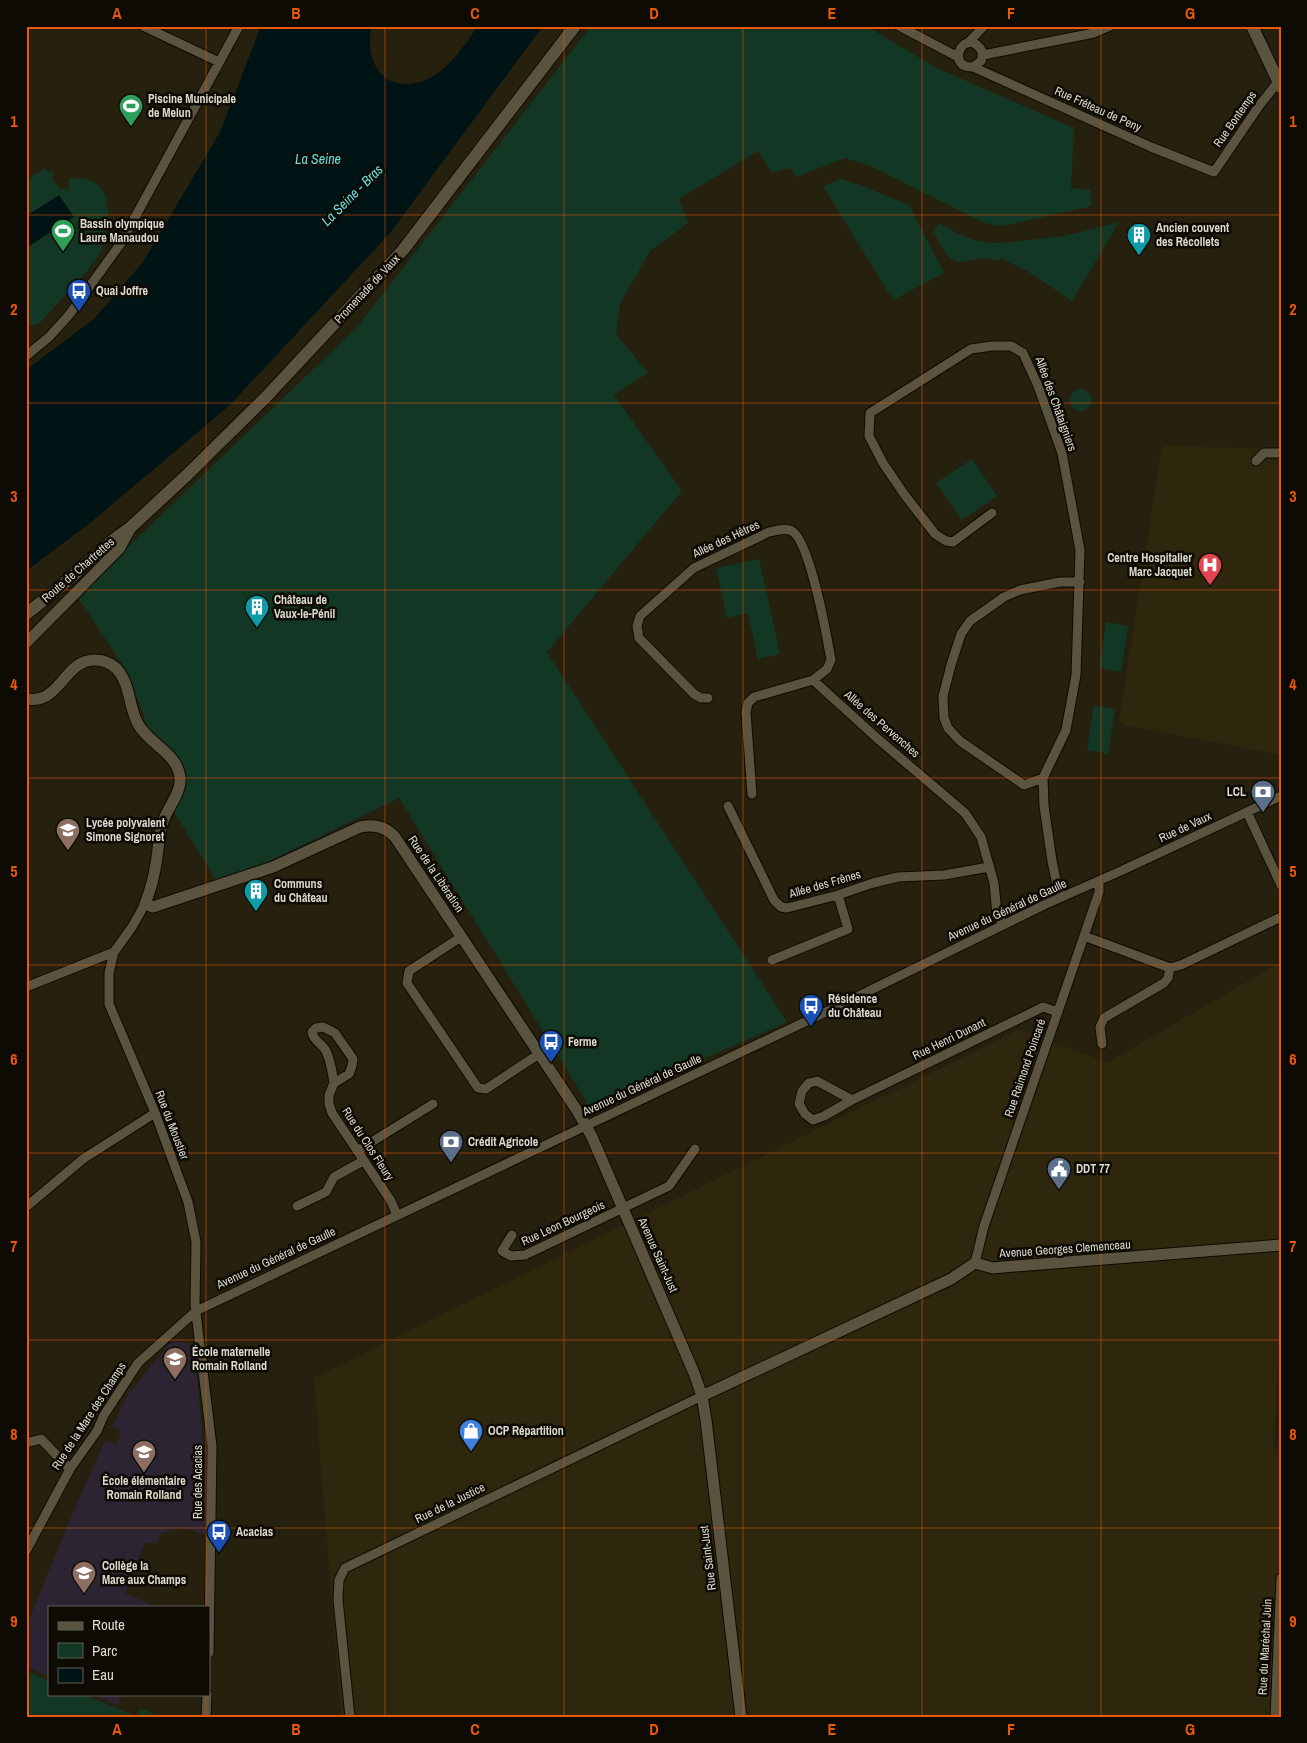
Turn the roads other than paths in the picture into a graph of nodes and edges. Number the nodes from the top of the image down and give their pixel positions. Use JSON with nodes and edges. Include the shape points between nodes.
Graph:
{"nodes":[{"id":1,"x":143,"y":26,"type":"edge"},
{"id":2,"x":239,"y":26,"type":"edge"},
{"id":3,"x":575,"y":26,"type":"edge"},
{"id":4,"x":899,"y":26,"type":"edge"},
{"id":5,"x":984,"y":26,"type":"edge"},
{"id":6,"x":1110,"y":26,"type":"edge"},
{"id":7,"x":1252,"y":26,"type":"edge"},
{"id":8,"x":968,"y":43,"type":"junction"},
{"id":9,"x":983,"y":54,"type":"junction"},
{"id":10,"x":958,"y":57,"type":"junction"},
{"id":11,"x":219,"y":62,"type":"junction"},
{"id":12,"x":973,"y":67,"type":"junction"},
{"id":13,"x":1279,"y":85,"type":"edge"},
{"id":14,"x":1214,"y":172,"type":"joint"},
{"id":15,"x":26,"y":356,"type":"edge"},
{"id":16,"x":1281,"y":453,"type":"edge"},
{"id":17,"x":1256,"y":461,"type":"dead end"},
{"id":18,"x":992,"y":513,"type":"dead end"},
{"id":19,"x":131,"y":527,"type":"junction"},
{"id":20,"x":1080,"y":582,"type":"junction"},
{"id":21,"x":26,"y":614,"type":"edge"},
{"id":22,"x":26,"y":643,"type":"edge"},
{"id":23,"x":813,"y":680,"type":"junction"},
{"id":24,"x":708,"y":698,"type":"dead end"},
{"id":25,"x":26,"y":699,"type":"edge"},
{"id":26,"x":1043,"y":778,"type":"junction"},
{"id":27,"x":752,"y":794,"type":"dead end"},
{"id":28,"x":1281,"y":796,"type":"edge"},
{"id":29,"x":728,"y":806,"type":"dead end"},
{"id":30,"x":1247,"y":812,"type":"junction"},
{"id":31,"x":989,"y":867,"type":"junction"},
{"id":32,"x":1099,"y":881,"type":"junction"},
{"id":33,"x":1281,"y":885,"type":"edge"},
{"id":34,"x":838,"y":896,"type":"junction"},
{"id":35,"x":1062,"y":898,"type":"junction"},
{"id":36,"x":145,"y":904,"type":"junction"},
{"id":37,"x":1281,"y":917,"type":"edge"},
{"id":38,"x":1004,"y":925,"type":"junction"},
{"id":39,"x":461,"y":936,"type":"junction"},
{"id":40,"x":1084,"y":936,"type":"junction"},
{"id":41,"x":114,"y":952,"type":"junction"},
{"id":42,"x":772,"y":960,"type":"dead end"},
{"id":43,"x":1170,"y":968,"type":"junction"},
{"id":44,"x":26,"y":987,"type":"edge"},
{"id":45,"x":1058,"y":1012,"type":"junction"},
{"id":46,"x":1102,"y":1044,"type":"dead end"},
{"id":47,"x":539,"y":1054,"type":"junction"},
{"id":48,"x":334,"y":1083,"type":"junction"},
{"id":49,"x":852,"y":1100,"type":"junction"},
{"id":50,"x":433,"y":1104,"type":"dead end"},
{"id":51,"x":155,"y":1113,"type":"junction"},
{"id":52,"x":585,"y":1126,"type":"junction"},
{"id":53,"x":695,"y":1149,"type":"dead end"},
{"id":54,"x":357,"y":1150,"type":"junction"},
{"id":55,"x":363,"y":1161,"type":"junction"},
{"id":56,"x":27,"y":1204,"type":"edge"},
{"id":57,"x":297,"y":1206,"type":"dead end"},
{"id":58,"x":623,"y":1208,"type":"junction"},
{"id":59,"x":397,"y":1215,"type":"junction"},
{"id":60,"x":512,"y":1235,"type":"dead end"},
{"id":61,"x":1281,"y":1245,"type":"edge"},
{"id":62,"x":975,"y":1263,"type":"junction"},
{"id":63,"x":196,"y":1311,"type":"junction"},
{"id":64,"x":702,"y":1396,"type":"junction"},
{"id":65,"x":26,"y":1443,"type":"edge"},
{"id":66,"x":70,"y":1469,"type":"junction"},
{"id":67,"x":26,"y":1551,"type":"edge"},
{"id":68,"x":1281,"y":1578,"type":"edge"},
{"id":69,"x":210,"y":1606,"type":"edge"},
{"id":70,"x":207,"y":1696,"type":"edge"},
{"id":71,"x":206,"y":1717,"type":"edge"},
{"id":72,"x":350,"y":1717,"type":"edge"},
{"id":73,"x":741,"y":1717,"type":"edge"},
{"id":74,"x":1275,"y":1717,"type":"edge"}],
"edges":[{"from":1,"to":11,"type":"street"},
{"from":2,"to":11,"type":"street"},
{"from":3,"to":19,"type":"main road","name":"Promenade de Vaux","via":[[403,250],[268,396]]},
{"from":4,"to":10,"type":"street"},
{"from":5,"to":8,"type":"street"},
{"from":6,"to":9,"type":"street","via":[[1094,33]]},
{"from":7,"to":13,"type":"main road"},
{"from":8,"to":9,"type":"street","via":[[976,44]]},
{"from":8,"to":10,"type":"street","via":[[962,47]]},
{"from":9,"to":12,"type":"street","via":[[979,64]]},
{"from":10,"to":12,"type":"street","via":[[965,66]]},
{"from":11,"to":15,"type":"street","via":[[122,244],[69,315]]},
{"from":12,"to":14,"type":"street","name":"Rue Fréteau de Peny"},
{"from":13,"to":14,"type":"street","name":"Rue Bontemps","via":[[1259,106]]},
{"from":16,"to":17,"type":"street","via":[[1264,453]]},
{"from":18,"to":20,"type":"street","name":"Allée des Châtaigniers","via":[[953,542],[935,534],[883,463],[869,436],[870,413],[971,349],[1011,346],[1024,353],[1062,453],[1080,550]]},
{"from":19,"to":21,"type":"main road","name":"Route de Chartrettes"},
{"from":19,"to":22,"type":"street","via":[[119,549]]},
{"from":20,"to":26,"type":"street","name":"Allée des Châtaigniers","via":[[1076,675],[1066,730]]},
{"from":20,"to":26,"type":"street","via":[[1060,582],[1020,590],[970,621],[961,634],[943,696],[944,718],[948,728],[960,740],[1024,785]]},
{"from":23,"to":24,"type":"street","name":"Allée des Hêtres","via":[[827,669],[831,660],[820,600],[801,541],[792,531],[782,529],[769,532],[694,568],[640,616],[636,626],[639,638],[694,694]]},
{"from":23,"to":27,"type":"street","via":[[754,697],[748,703]]},
{"from":23,"to":31,"type":"street","name":"Allée des Pervenches","via":[[965,813],[981,837]]},
{"from":25,"to":36,"type":"street","via":[[41,699],[49,695],[80,663],[95,660],[109,663],[122,676],[138,724],[174,761],[181,778],[180,786],[161,825],[153,881]]},
{"from":26,"to":35,"type":"street","name":"Allée des Châtaigniers","via":[[1052,861]]},
{"from":28,"to":30,"type":"street","name":"Rue de Vaux"},
{"from":29,"to":34,"type":"street","name":"Allée des Frênes","via":[[774,900],[781,907]]},
{"from":30,"to":32,"type":"street","name":"Rue de Vaux"},
{"from":30,"to":33,"type":"street"},
{"from":31,"to":34,"type":"street","name":"Allée des Frênes","via":[[898,877]]},
{"from":31,"to":38,"type":"street","name":"Allée des Pervenches","via":[[997,914]]},
{"from":32,"to":35,"type":"street","name":"Avenue du Général de Gaulle"},
{"from":32,"to":40,"type":"street","name":"Rue Raimond Poincaré","via":[[1099,892]]},
{"from":34,"to":42,"type":"street","via":[[848,930]]},
{"from":35,"to":38,"type":"street","name":"Avenue du Général de Gaulle"},
{"from":36,"to":39,"type":"street","name":"Rue de la Libération","via":[[154,907],[273,867],[360,827],[378,827],[395,837]]},
{"from":36,"to":41,"type":"street"},
{"from":37,"to":43,"type":"street"},
{"from":38,"to":52,"type":"street","name":"Avenue du Général de Gaulle"},
{"from":39,"to":47,"type":"street","name":"Rue de la Libération"},
{"from":39,"to":47,"type":"street","via":[[409,971],[407,983],[478,1088],[486,1089]]},
{"from":40,"to":43,"type":"street"},
{"from":40,"to":45,"type":"street","name":"Rue Raimond Poincaré"},
{"from":41,"to":44,"type":"street"},
{"from":41,"to":51,"type":"street","name":"Rue du Moustier","via":[[109,973],[109,1004]]},
{"from":43,"to":46,"type":"street","via":[[1164,983],[1104,1018],[1100,1027]]},
{"from":45,"to":49,"type":"street","name":"Rue Henri Dunant","via":[[1043,1007]]},
{"from":45,"to":62,"type":"street","name":"Rue Raimond Poincaré","via":[[984,1226]]},
{"from":47,"to":52,"type":"street","name":"Rue de la Libération"},
{"from":48,"to":48,"type":"street","name":"Rue du Clos Fleury","via":[[349,1074],[353,1059],[335,1033],[323,1027],[316,1028],[312,1032],[313,1038],[325,1049]]},
{"from":48,"to":54,"type":"street","name":"Rue du Clos Fleury","via":[[329,1095],[332,1113]]},
{"from":49,"to":49,"type":"street","name":"Rue Henri Dunant","via":[[813,1120],[799,1104],[802,1091],[809,1083],[817,1081]]},
{"from":50,"to":54,"type":"street"},
{"from":51,"to":56,"type":"street","via":[[83,1159]]},
{"from":51,"to":63,"type":"street","name":"Rue du Moustier","via":[[193,1222]]},
{"from":52,"to":58,"type":"street","name":"Avenue Saint-Just"},
{"from":52,"to":59,"type":"street","name":"Avenue du Général de Gaulle"},
{"from":53,"to":58,"type":"street","via":[[669,1186]]},
{"from":54,"to":55,"type":"street","name":"Rue du Clos Fleury"},
{"from":55,"to":57,"type":"street","via":[[334,1177],[326,1192]]},
{"from":55,"to":59,"type":"street","name":"Rue du Clos Fleury"},
{"from":58,"to":60,"type":"street","name":"Rue Leon Bourgeois","via":[[525,1255],[511,1256],[502,1251]]},
{"from":58,"to":64,"type":"street","name":"Avenue Saint-Just"},
{"from":59,"to":63,"type":"street","name":"Avenue du Général de Gaulle"},
{"from":61,"to":62,"type":"street","name":"Avenue Georges Clemenceau","via":[[1003,1268]]},
{"from":62,"to":64,"type":"street","via":[[951,1279]]},
{"from":63,"to":66,"type":"street","name":"Rue de la Mare des Champs","via":[[138,1363],[104,1415],[97,1432]]},
{"from":63,"to":69,"type":"street","name":"Rue des Acacias","via":[[212,1446]]},
{"from":64,"to":72,"type":"street","name":"Rue de la Justice","via":[[345,1568],[339,1580],[338,1595]]},
{"from":64,"to":73,"type":"street","name":"Rue Saint-Just"},
{"from":65,"to":66,"type":"street","via":[[41,1439]]},
{"from":66,"to":67,"type":"street","name":"Rue de la Mare des Champs"},
{"from":68,"to":74,"type":"street","name":"Rue du Maréchal Juin"},
{"from":70,"to":71,"type":"street"}]}
